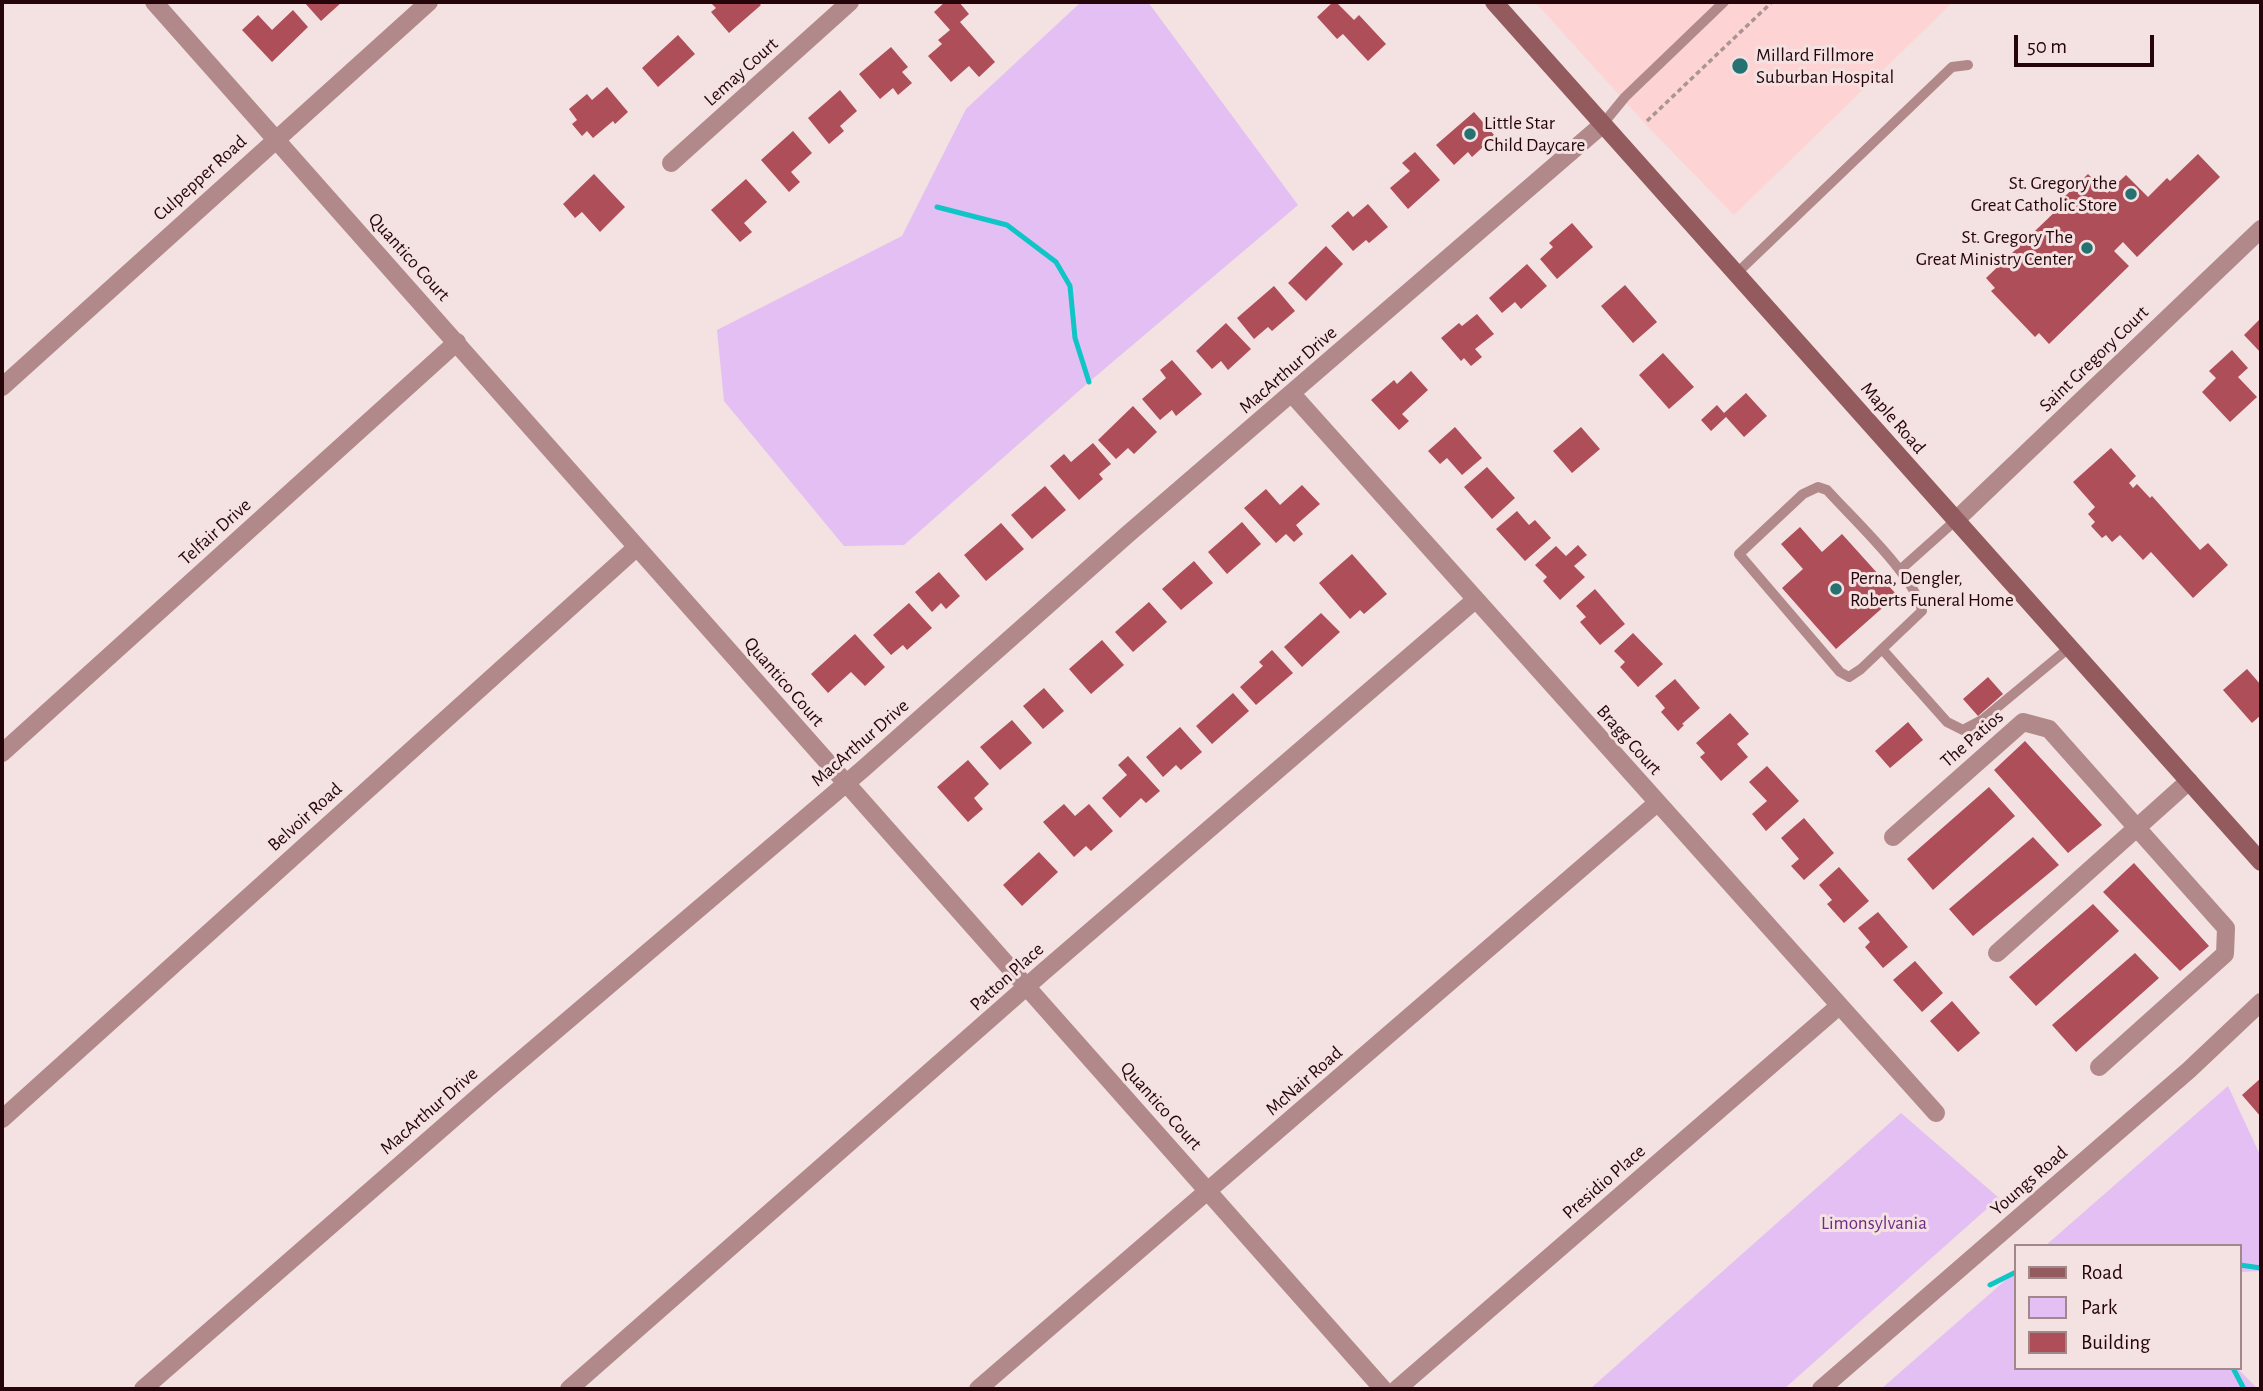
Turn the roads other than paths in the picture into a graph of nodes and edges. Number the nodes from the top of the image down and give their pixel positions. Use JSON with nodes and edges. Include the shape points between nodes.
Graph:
{"nodes":[{"id":1,"x":154,"y":2,"type":"edge"},
{"id":2,"x":429,"y":2,"type":"edge"},
{"id":3,"x":1494,"y":2,"type":"edge"},
{"id":4,"x":1724,"y":2,"type":"edge"},
{"id":5,"x":840,"y":5,"type":"edge"},
{"id":6,"x":1968,"y":65,"type":"dead end"},
{"id":7,"x":1602,"y":125,"type":"junction"},
{"id":8,"x":275,"y":138,"type":"junction"},
{"id":9,"x":671,"y":163,"type":"dead end"},
{"id":10,"x":2261,"y":229,"type":"edge"},
{"id":11,"x":1737,"y":273,"type":"junction"},
{"id":12,"x":457,"y":342,"type":"junction"},
{"id":13,"x":2,"y":387,"type":"edge"},
{"id":14,"x":1292,"y":394,"type":"junction"},
{"id":15,"x":1956,"y":520,"type":"junction"},
{"id":16,"x":637,"y":547,"type":"junction"},
{"id":17,"x":1900,"y":570,"type":"junction"},
{"id":18,"x":1475,"y":600,"type":"junction"},
{"id":19,"x":2070,"y":647,"type":"junction"},
{"id":20,"x":1882,"y":649,"type":"junction"},
{"id":21,"x":2,"y":753,"type":"edge"},
{"id":22,"x":2189,"y":781,"type":"junction"},
{"id":23,"x":846,"y":784,"type":"junction"},
{"id":24,"x":1657,"y":803,"type":"junction"},
{"id":25,"x":2137,"y":827,"type":"junction"},
{"id":26,"x":1893,"y":837,"type":"dead end"},
{"id":27,"x":2261,"y":862,"type":"edge"},
{"id":28,"x":1997,"y":953,"type":"dead end"},
{"id":29,"x":1027,"y":987,"type":"junction"},
{"id":30,"x":2261,"y":1002,"type":"edge"},
{"id":31,"x":1839,"y":1006,"type":"junction"},
{"id":32,"x":2099,"y":1067,"type":"dead end"},
{"id":33,"x":1936,"y":1113,"type":"dead end"},
{"id":34,"x":2,"y":1119,"type":"edge"},
{"id":35,"x":1208,"y":1191,"type":"junction"},
{"id":36,"x":143,"y":1389,"type":"edge"},
{"id":37,"x":569,"y":1389,"type":"edge"},
{"id":38,"x":978,"y":1389,"type":"edge"},
{"id":39,"x":1383,"y":1389,"type":"edge"},
{"id":40,"x":1397,"y":1389,"type":"edge"},
{"id":41,"x":1821,"y":1389,"type":"edge"}],
"edges":[{"from":1,"to":8,"type":"street","name":"Quantico Court"},
{"from":2,"to":8,"type":"street","name":"Culpepper Road"},
{"from":3,"to":7,"type":"main road","name":"Maple Road"},
{"from":4,"to":7,"type":"lane"},
{"from":5,"to":9,"type":"street","name":"Lemay Court"},
{"from":6,"to":11,"type":"lane","via":[[1952,67]]},
{"from":7,"to":11,"type":"main road","name":"Maple Road"},
{"from":7,"to":14,"type":"street","name":"MacArthur Drive"},
{"from":8,"to":12,"type":"street","name":"Quantico Court"},
{"from":8,"to":13,"type":"street","name":"Culpepper Road"},
{"from":10,"to":15,"type":"street","name":"Saint Gregory Court"},
{"from":11,"to":15,"type":"main road","name":"Maple Road"},
{"from":12,"to":16,"type":"street","name":"Quantico Court"},
{"from":12,"to":21,"type":"street","name":"Telfair Drive"},
{"from":14,"to":18,"type":"street","name":"Bragg Court"},
{"from":14,"to":23,"type":"street","name":"MacArthur Drive"},
{"from":15,"to":17,"type":"lane"},
{"from":15,"to":19,"type":"main road","name":"Maple Road"},
{"from":16,"to":23,"type":"street","name":"Quantico Court"},
{"from":16,"to":34,"type":"street","name":"Belvoir Road"},
{"from":17,"to":20,"type":"lane","via":[[1922,611]]},
{"from":17,"to":20,"type":"lane","via":[[1827,490],[1818,487],[1803,494],[1739,554],[1840,672],[1849,677]]},
{"from":18,"to":24,"type":"street","name":"Bragg Court"},
{"from":18,"to":29,"type":"street","name":"Patton Place"},
{"from":19,"to":20,"type":"lane","via":[[1964,730],[1947,722]]},
{"from":19,"to":22,"type":"main road","name":"Maple Road"},
{"from":22,"to":25,"type":"street"},
{"from":22,"to":27,"type":"main road","name":"Maple Road"},
{"from":23,"to":29,"type":"street","name":"Quantico Court"},
{"from":23,"to":36,"type":"street","name":"MacArthur Drive","via":[[487,1088]]},
{"from":24,"to":31,"type":"street","name":"Bragg Court"},
{"from":24,"to":35,"type":"street","name":"McNair Road"},
{"from":25,"to":26,"type":"street","name":"The Patios","via":[[2049,729],[2024,722]]},
{"from":25,"to":28,"type":"street"},
{"from":25,"to":32,"type":"street","name":"The Patios","via":[[2226,928],[2225,954]]},
{"from":29,"to":35,"type":"street","name":"Quantico Court"},
{"from":29,"to":37,"type":"street","name":"Patton Place"},
{"from":30,"to":41,"type":"street","name":"Youngs Road","via":[[2189,1070]]},
{"from":31,"to":33,"type":"street","name":"Bragg Court"},
{"from":31,"to":40,"type":"street","name":"Presidio Place"},
{"from":35,"to":38,"type":"street","name":"McNair Road"},
{"from":35,"to":39,"type":"street","name":"Quantico Court"}]}
